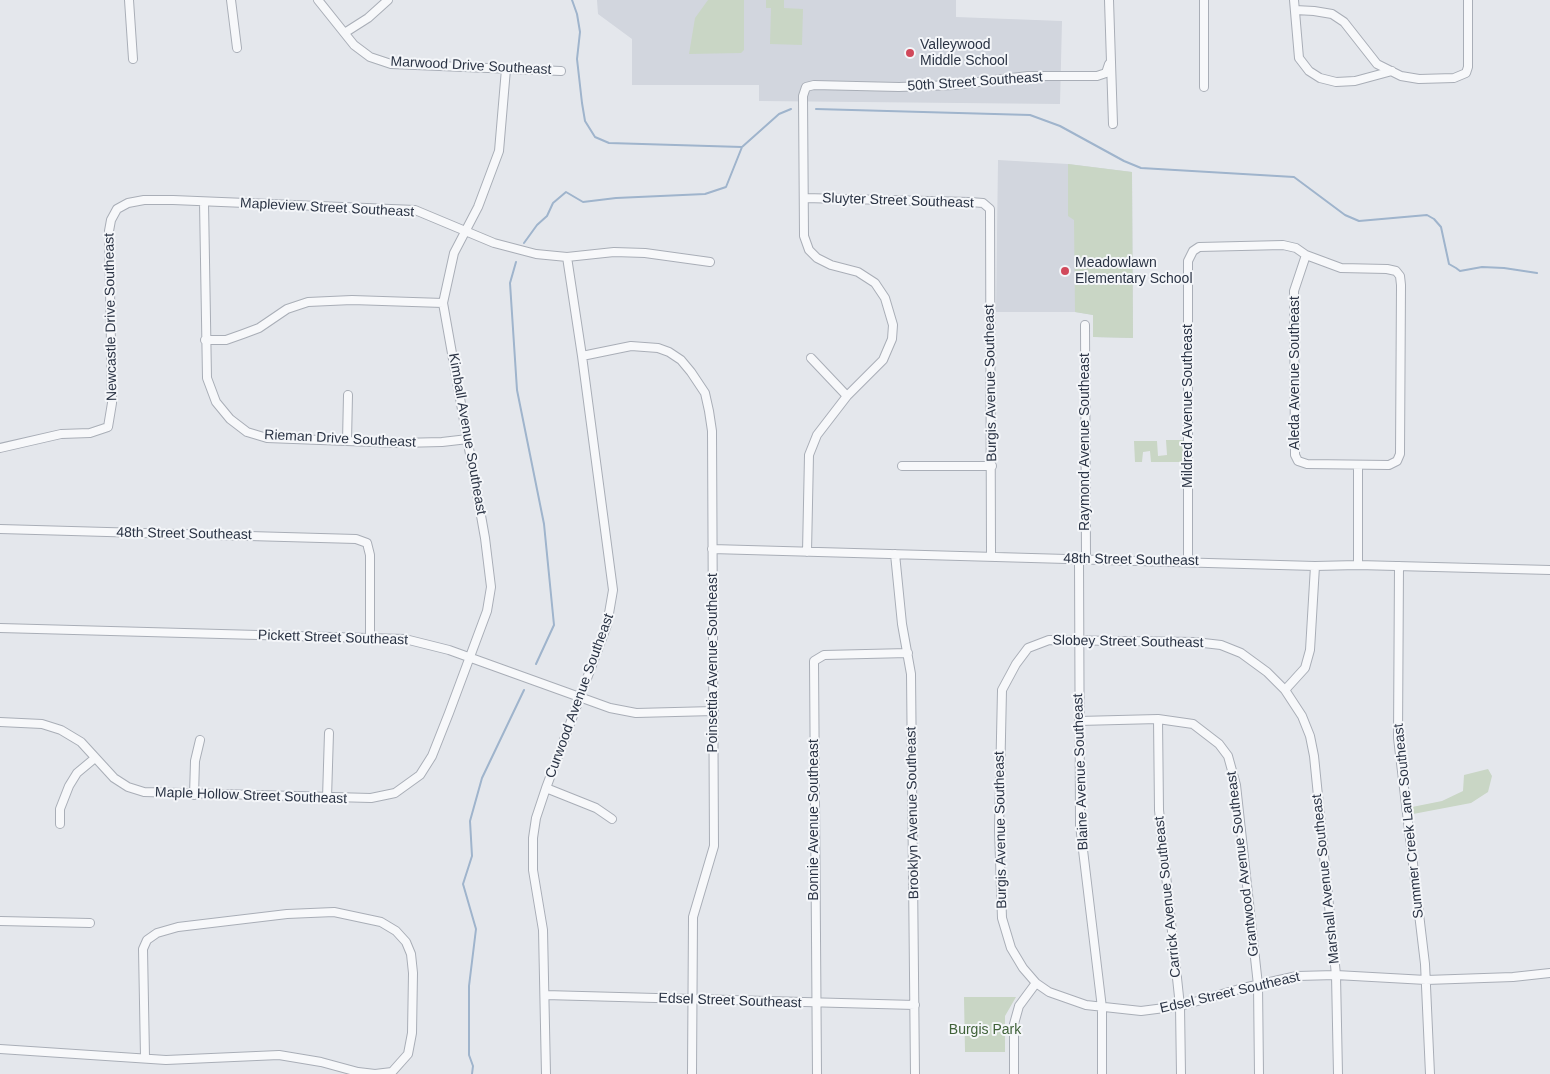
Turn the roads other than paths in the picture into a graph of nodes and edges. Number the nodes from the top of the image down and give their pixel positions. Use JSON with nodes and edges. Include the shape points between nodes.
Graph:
{"nodes":[{"id":1,"x":129,"y":0,"type":"edge"},
{"id":2,"x":231,"y":0,"type":"edge"},
{"id":3,"x":318,"y":0,"type":"edge"},
{"id":4,"x":388,"y":0,"type":"edge"},
{"id":5,"x":1109,"y":0,"type":"edge"},
{"id":6,"x":1204,"y":0,"type":"edge"},
{"id":7,"x":1294,"y":0,"type":"edge"},
{"id":8,"x":1468,"y":0,"type":"edge"},
{"id":9,"x":1294,"y":10,"type":"junction"},
{"id":10,"x":346,"y":32,"type":"junction"},
{"id":11,"x":237,"y":48,"type":"dead end"},
{"id":12,"x":133,"y":59,"type":"dead end"},
{"id":13,"x":1109,"y":64,"type":"junction"},
{"id":14,"x":506,"y":69,"type":"junction"},
{"id":15,"x":561,"y":71,"type":"dead end"},
{"id":16,"x":1392,"y":71,"type":"junction"},
{"id":17,"x":1204,"y":87,"type":"dead end"},
{"id":18,"x":1113,"y":124,"type":"dead end"},
{"id":19,"x":804,"y":198,"type":"junction"},
{"id":20,"x":204,"y":202,"type":"junction"},
{"id":21,"x":117,"y":209,"type":"joint"},
{"id":22,"x":990,"y":209,"type":"joint"},
{"id":23,"x":465,"y":230,"type":"junction"},
{"id":24,"x":1306,"y":255,"type":"junction"},
{"id":25,"x":567,"y":257,"type":"junction"},
{"id":26,"x":710,"y":262,"type":"dead end"},
{"id":27,"x":443,"y":303,"type":"junction"},
{"id":28,"x":1085,"y":325,"type":"dead end"},
{"id":29,"x":205,"y":340,"type":"junction"},
{"id":30,"x":582,"y":356,"type":"junction"},
{"id":31,"x":811,"y":358,"type":"dead end"},
{"id":32,"x":348,"y":395,"type":"dead end"},
{"id":33,"x":847,"y":396,"type":"junction"},
{"id":34,"x":468,"y":438,"type":"junction"},
{"id":35,"x":347,"y":441,"type":"junction"},
{"id":36,"x":0,"y":448,"type":"edge"},
{"id":37,"x":1358,"y":465,"type":"junction"},
{"id":38,"x":902,"y":466,"type":"dead end"},
{"id":39,"x":992,"y":466,"type":"junction"},
{"id":40,"x":0,"y":529,"type":"edge"},
{"id":41,"x":712,"y":549,"type":"junction"},
{"id":42,"x":807,"y":552,"type":"junction"},
{"id":43,"x":895,"y":554,"type":"junction"},
{"id":44,"x":991,"y":557,"type":"junction"},
{"id":45,"x":1082,"y":559,"type":"junction"},
{"id":46,"x":1188,"y":561,"type":"junction"},
{"id":47,"x":1358,"y":565,"type":"junction"},
{"id":48,"x":1315,"y":566,"type":"junction"},
{"id":49,"x":1399,"y":566,"type":"junction"},
{"id":50,"x":1550,"y":570,"type":"edge"},
{"id":51,"x":0,"y":628,"type":"edge"},
{"id":52,"x":370,"y":638,"type":"junction"},
{"id":53,"x":1079,"y":641,"type":"junction"},
{"id":54,"x":1219,"y":645,"type":"joint"},
{"id":55,"x":908,"y":653,"type":"junction"},
{"id":56,"x":470,"y":657,"type":"junction"},
{"id":57,"x":1016,"y":664,"type":"joint"},
{"id":58,"x":1285,"y":690,"type":"junction"},
{"id":59,"x":580,"y":698,"type":"junction"},
{"id":60,"x":714,"y":712,"type":"junction"},
{"id":61,"x":1158,"y":719,"type":"junction"},
{"id":62,"x":1079,"y":721,"type":"junction"},
{"id":63,"x":0,"y":722,"type":"edge"},
{"id":64,"x":328,"y":732,"type":"dead end"},
{"id":65,"x":200,"y":740,"type":"dead end"},
{"id":66,"x":94,"y":758,"type":"junction"},
{"id":67,"x":404,"y":788,"type":"joint"},
{"id":68,"x":546,"y":788,"type":"junction"},
{"id":69,"x":194,"y":794,"type":"junction"},
{"id":70,"x":327,"y":798,"type":"junction"},
{"id":71,"x":612,"y":819,"type":"dead end"},
{"id":72,"x":60,"y":824,"type":"dead end"},
{"id":73,"x":0,"y":921,"type":"edge"},
{"id":74,"x":90,"y":923,"type":"dead end"},
{"id":75,"x":1550,"y":973,"type":"edge"},
{"id":76,"x":1336,"y":975,"type":"junction"},
{"id":77,"x":1426,"y":980,"type":"junction"},
{"id":78,"x":1036,"y":983,"type":"junction"},
{"id":79,"x":1258,"y":985,"type":"junction"},
{"id":80,"x":545,"y":995,"type":"junction"},
{"id":81,"x":692,"y":999,"type":"junction"},
{"id":82,"x":817,"y":1004,"type":"junction"},
{"id":83,"x":915,"y":1005,"type":"junction"},
{"id":84,"x":1180,"y":1006,"type":"junction"},
{"id":85,"x":1102,"y":1008,"type":"junction"},
{"id":86,"x":0,"y":1049,"type":"edge"},
{"id":87,"x":145,"y":1057,"type":"junction"},
{"id":88,"x":546,"y":1074,"type":"edge"},
{"id":89,"x":692,"y":1074,"type":"edge"},
{"id":90,"x":817,"y":1074,"type":"edge"},
{"id":91,"x":916,"y":1074,"type":"edge"},
{"id":92,"x":1014,"y":1074,"type":"edge"},
{"id":93,"x":1102,"y":1074,"type":"edge"},
{"id":94,"x":1180,"y":1074,"type":"edge"},
{"id":95,"x":1259,"y":1074,"type":"edge"},
{"id":96,"x":1338,"y":1074,"type":"edge"},
{"id":97,"x":1430,"y":1074,"type":"edge"}],
"edges":[{"from":1,"to":12,"type":"street"},
{"from":2,"to":11,"type":"street"},
{"from":3,"to":10,"type":"street","name":"Marwood Drive Southeast"},
{"from":4,"to":10,"type":"street"},
{"from":5,"to":13,"type":"street"},
{"from":6,"to":17,"type":"street"},
{"from":7,"to":9,"type":"street"},
{"from":8,"to":16,"type":"street","via":[[1469,59],[1466,73],[1454,78],[1419,79]]},
{"from":9,"to":16,"type":"street","via":[[1332,14],[1344,22],[1377,64]]},
{"from":9,"to":16,"type":"street","via":[[1299,58],[1308,71],[1336,82],[1355,81]]},
{"from":10,"to":14,"type":"street","name":"Marwood Drive Southeast","via":[[354,45],[370,57],[391,64]]},
{"from":13,"to":18,"type":"street"},
{"from":13,"to":19,"type":"street","name":"50th Street Southeast","via":[[1106,73],[1097,76],[1028,76],[954,85],[806,87],[803,96]]},
{"from":14,"to":15,"type":"street","name":"Marwood Drive Southeast"},
{"from":14,"to":23,"type":"street","name":"Kimball Avenue Southeast","via":[[499,151],[490,180]]},
{"from":19,"to":22,"type":"street","name":"Sluyter Street Southeast","via":[[970,202],[983,203]]},
{"from":19,"to":33,"type":"street","via":[[804,236],[809,250],[831,265],[858,272],[875,283],[890,311],[892,339],[882,360]]},
{"from":20,"to":21,"type":"street","name":"Mapleview Street Southeast","via":[[144,200]]},
{"from":20,"to":23,"type":"street","name":"Mapleview Street Southeast","via":[[408,210]]},
{"from":20,"to":29,"type":"street","name":"Rieman Drive Southeast"},
{"from":21,"to":36,"type":"street","name":"Newcastle Drive Southeast","via":[[110,220],[109,231],[112,403],[108,427],[90,434],[61,434]]},
{"from":22,"to":39,"type":"street","name":"Burgis Avenue Southeast"},
{"from":23,"to":25,"type":"street","name":"Mapleview Street Southeast","via":[[515,249]]},
{"from":23,"to":27,"type":"street","name":"Kimball Avenue Southeast","via":[[454,253]]},
{"from":24,"to":37,"type":"street","name":"Aleda Avenue Southeast","via":[[1294,291],[1295,455],[1298,461],[1307,464]]},
{"from":24,"to":37,"type":"street","via":[[1341,268],[1387,269],[1396,271],[1400,276],[1400,454],[1397,461],[1389,465]]},
{"from":24,"to":46,"type":"street","name":"Mildred Avenue Southeast","via":[[1283,245],[1210,246],[1199,247],[1188,261]]},
{"from":25,"to":26,"type":"street","name":"Mapleview Street Southeast","via":[[614,252]]},
{"from":25,"to":30,"type":"street","name":"Curwood Avenue Southeast"},
{"from":27,"to":29,"type":"street","via":[[308,302],[287,309],[244,334],[226,340]]},
{"from":27,"to":34,"type":"street","name":"Kimball Avenue Southeast"},
{"from":28,"to":45,"type":"street","name":"Raymond Avenue Southeast"},
{"from":29,"to":35,"type":"street","name":"Rieman Drive Southeast","via":[[207,378],[216,402],[247,432],[267,438]]},
{"from":30,"to":41,"type":"street","name":"Poinsettia Avenue Southeast","via":[[644,346],[669,352],[691,372],[705,393],[712,431]]},
{"from":30,"to":59,"type":"street","name":"Curwood Avenue Southeast","via":[[613,590],[607,625]]},
{"from":31,"to":33,"type":"street"},
{"from":32,"to":35,"type":"street"},
{"from":33,"to":42,"type":"street","via":[[817,435],[810,455]]},
{"from":34,"to":35,"type":"street","name":"Rieman Drive Southeast","via":[[442,442]]},
{"from":34,"to":56,"type":"street","name":"Kimball Avenue Southeast","via":[[491,587],[487,611]]},
{"from":37,"to":47,"type":"street"},
{"from":38,"to":39,"type":"street"},
{"from":39,"to":44,"type":"street","name":"Burgis Avenue Southeast"},
{"from":40,"to":52,"type":"street","name":"48th Street Southeast","via":[[348,538],[367,543],[370,555]]},
{"from":41,"to":42,"type":"street","name":"48th Street Southeast"},
{"from":41,"to":60,"type":"street","name":"Poinsettia Avenue Southeast"},
{"from":42,"to":43,"type":"street","name":"48th Street Southeast"},
{"from":43,"to":44,"type":"street","name":"48th Street Southeast"},
{"from":43,"to":55,"type":"street","name":"Brooklyn Avenue Southeast"},
{"from":44,"to":45,"type":"street","name":"48th Street Southeast"},
{"from":45,"to":46,"type":"street","name":"48th Street Southeast"},
{"from":45,"to":53,"type":"street","name":"Blaine Avenue Southeast"},
{"from":46,"to":48,"type":"street","name":"48th Street Southeast"},
{"from":47,"to":48,"type":"street","name":"48th Street Southeast"},
{"from":47,"to":49,"type":"street","name":"48th Street Southeast"},
{"from":48,"to":58,"type":"street","via":[[1310,650],[1305,668]]},
{"from":49,"to":50,"type":"street","name":"48th Street Southeast"},
{"from":49,"to":77,"type":"street","name":"Summer Creek Lane Southeast","via":[[1398,738]]},
{"from":51,"to":52,"type":"street","name":"Pickett Street Southeast"},
{"from":52,"to":56,"type":"street","name":"Pickett Street Southeast","via":[[419,641]]},
{"from":53,"to":54,"type":"street","name":"Slobey Street Southeast"},
{"from":53,"to":57,"type":"street","name":"Slobey Street Southeast","via":[[1049,640],[1028,648]]},
{"from":53,"to":62,"type":"street","name":"Blaine Avenue Southeast"},
{"from":54,"to":58,"type":"street","name":"Marshall Avenue Southeast","via":[[1241,653]]},
{"from":55,"to":82,"type":"street","name":"Bonnie Avenue Southeast","via":[[824,655],[814,661]]},
{"from":55,"to":83,"type":"street","name":"Brooklyn Avenue Southeast","via":[[911,674]]},
{"from":56,"to":59,"type":"street","name":"Pickett Street Southeast"},
{"from":56,"to":67,"type":"street","name":"Kimball Avenue Southeast","via":[[430,761],[420,775]]},
{"from":57,"to":78,"type":"street","name":"Burgis Avenue Southeast","via":[[1002,690],[999,830],[1002,918],[1011,948]]},
{"from":58,"to":76,"type":"street","name":"Marshall Avenue Southeast","via":[[1302,716],[1310,736]]},
{"from":59,"to":60,"type":"street","name":"Pickett Street Southeast","via":[[636,713]]},
{"from":59,"to":68,"type":"street","name":"Curwood Avenue Southeast"},
{"from":60,"to":81,"type":"street","name":"Poinsettia Avenue Southeast","via":[[714,846],[693,917]]},
{"from":61,"to":62,"type":"street","name":"Grantwood Avenue Southeast"},
{"from":61,"to":79,"type":"street","name":"Grantwood Avenue Southeast","via":[[1193,724],[1207,733],[1220,744],[1233,769]]},
{"from":61,"to":84,"type":"street","name":"Carrick Avenue Southeast","via":[[1159,810]]},
{"from":62,"to":85,"type":"street","name":"Blaine Avenue Southeast","via":[[1080,825]]},
{"from":63,"to":66,"type":"street","name":"Maple Hollow Street Southeast","via":[[42,724],[61,730],[81,742]]},
{"from":64,"to":70,"type":"street"},
{"from":65,"to":69,"type":"street","via":[[195,761]]},
{"from":66,"to":69,"type":"street","name":"Maple Hollow Street Southeast","via":[[114,778],[133,789]]},
{"from":66,"to":72,"type":"street","via":[[70,783],[62,800]]},
{"from":67,"to":70,"type":"street","name":"Maple Hollow Street Southeast","via":[[371,798]]},
{"from":68,"to":71,"type":"street","via":[[596,808]]},
{"from":68,"to":80,"type":"street","name":"Curwood Avenue Southeast","via":[[536,818],[532,855],[543,930]]},
{"from":69,"to":70,"type":"street","name":"Maple Hollow Street Southeast"},
{"from":73,"to":74,"type":"street"},
{"from":75,"to":77,"type":"street","name":"Edsel Street Southeast"},
{"from":76,"to":77,"type":"street","name":"Edsel Street Southeast"},
{"from":76,"to":79,"type":"street","name":"Edsel Street Southeast","via":[[1297,976]]},
{"from":76,"to":96,"type":"street","name":"Marshall Avenue Southeast"},
{"from":77,"to":97,"type":"street","name":"Summer Creek Lane Southeast"},
{"from":78,"to":85,"type":"street","name":"Edsel Street Southeast","via":[[1067,1000]]},
{"from":78,"to":92,"type":"street","via":[[1019,1006],[1014,1024]]},
{"from":79,"to":84,"type":"street","name":"Edsel Street Southeast"},
{"from":79,"to":95,"type":"street","name":"Grantwood Avenue Southeast"},
{"from":80,"to":81,"type":"street","name":"Edsel Street Southeast"},
{"from":80,"to":88,"type":"street","name":"Curwood Avenue Southeast"},
{"from":81,"to":82,"type":"street","name":"Edsel Street Southeast"},
{"from":81,"to":89,"type":"street","name":"Poinsettia Avenue Southeast"},
{"from":82,"to":83,"type":"street","name":"Edsel Street Southeast"},
{"from":82,"to":90,"type":"street","name":"Bonnie Avenue Southeast"},
{"from":83,"to":91,"type":"street","name":"Brooklyn Avenue Southeast"},
{"from":84,"to":85,"type":"street","name":"Edsel Street Southeast","via":[[1141,1011]]},
{"from":84,"to":94,"type":"street","name":"Carrick Avenue Southeast"},
{"from":85,"to":93,"type":"street","name":"Blaine Avenue Southeast"},
{"from":86,"to":87,"type":"street"},
{"from":87,"to":87,"type":"street","via":[[194,1059],[279,1055],[358,1072],[392,1072],[408,1054],[412,1033],[411,954],[396,931],[381,922],[334,912],[277,915],[178,927],[157,933],[147,940],[143,949]]}]}
